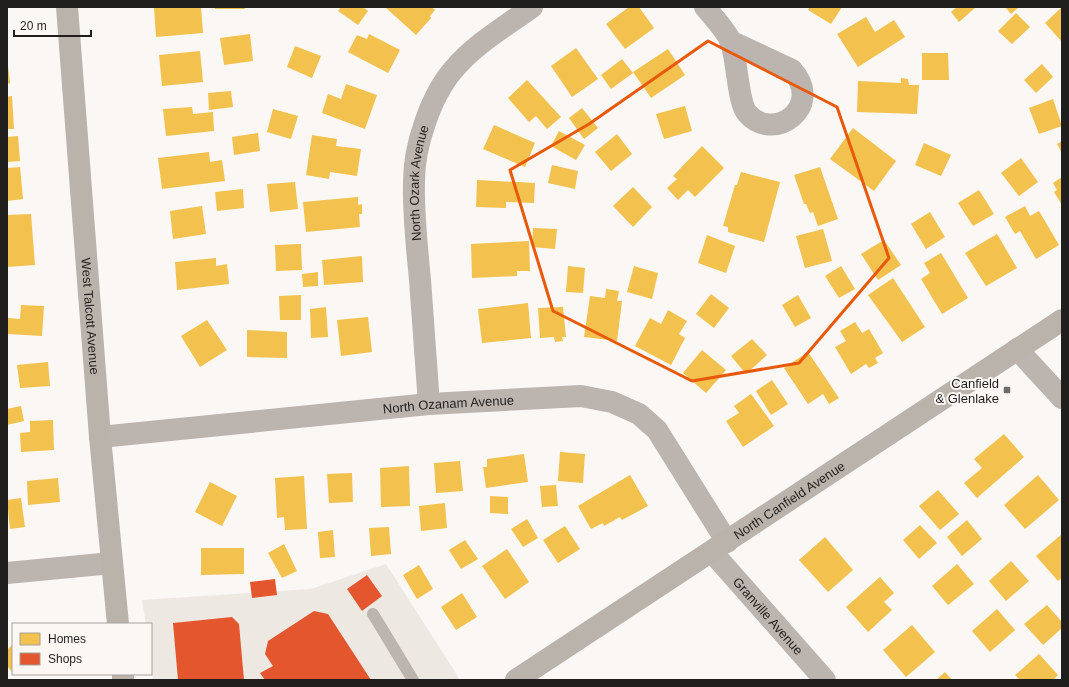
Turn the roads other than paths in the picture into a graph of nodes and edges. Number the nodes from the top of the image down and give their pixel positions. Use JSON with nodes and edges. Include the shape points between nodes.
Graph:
{"nodes":[{"id":1,"x":67,"y":7,"type":"edge"},
{"id":2,"x":532,"y":7,"type":"edge"},
{"id":3,"x":705,"y":7,"type":"edge"},
{"id":4,"x":730,"y":41,"type":"dead end"},
{"id":5,"x":1062,"y":320,"type":"edge"},
{"id":6,"x":1017,"y":349,"type":"junction"},
{"id":7,"x":1062,"y":398,"type":"edge"},
{"id":8,"x":429,"y":404,"type":"junction"},
{"id":9,"x":100,"y":437,"type":"junction"},
{"id":10,"x":719,"y":547,"type":"junction"},
{"id":11,"x":112,"y":563,"type":"junction"},
{"id":12,"x":7,"y":573,"type":"edge"},
{"id":13,"x":373,"y":614,"type":"dead end"},
{"id":14,"x":118,"y":623,"type":"edge"},
{"id":15,"x":413,"y":680,"type":"edge"},
{"id":16,"x":516,"y":680,"type":"edge"},
{"id":17,"x":826,"y":680,"type":"edge"}],
"edges":[{"from":1,"to":9,"type":"street","name":"West Talcott Avenue"},
{"from":2,"to":8,"type":"street","name":"North Ozark Avenue","via":[[473,51],[454,69],[439,91],[426,119],[418,149],[414,207]]},
{"from":3,"to":4,"type":"street"},
{"from":5,"to":6,"type":"street","name":"North Canfield Avenue"},
{"from":6,"to":7,"type":"street"},
{"from":6,"to":10,"type":"street","name":"North Canfield Avenue"},
{"from":8,"to":9,"type":"street","name":"North Ozanam Avenue"},
{"from":8,"to":10,"type":"street","name":"North Ozanam Avenue","via":[[581,396],[612,402],[639,414],[657,430]]},
{"from":9,"to":11,"type":"street","name":"West Talcott Avenue"},
{"from":10,"to":16,"type":"street","name":"North Canfield Avenue"},
{"from":10,"to":17,"type":"street","name":"Granville Avenue"},
{"from":11,"to":12,"type":"street"},
{"from":11,"to":14,"type":"street","name":"West Talcott Avenue"},
{"from":13,"to":15,"type":"lane"}]}
